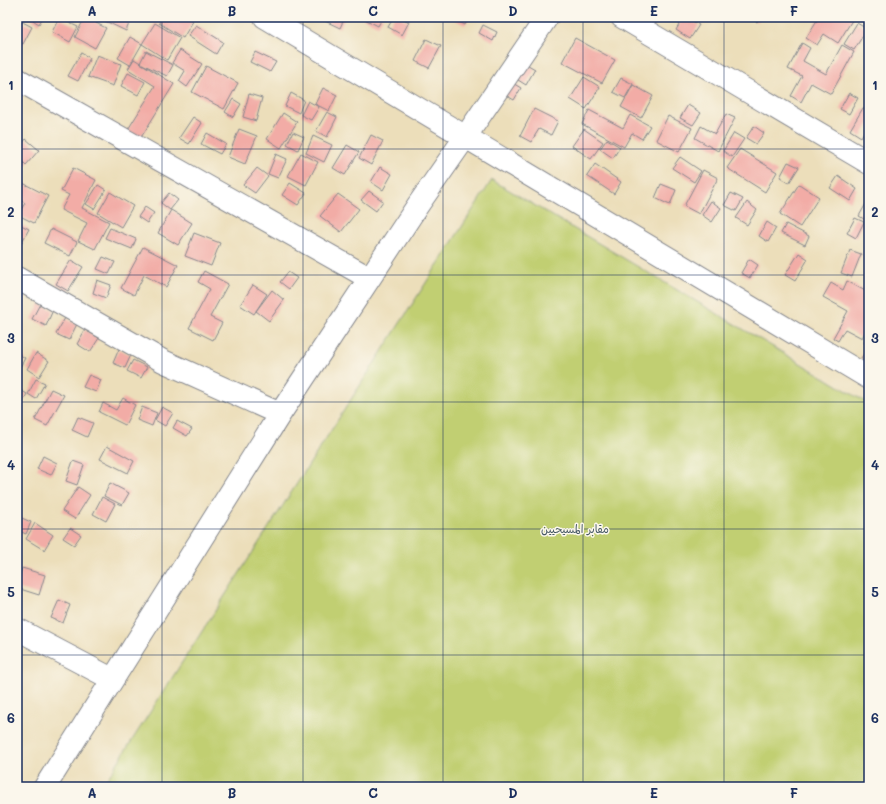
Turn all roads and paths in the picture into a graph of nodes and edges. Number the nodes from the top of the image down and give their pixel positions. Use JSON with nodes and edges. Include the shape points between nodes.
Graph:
{"nodes":[{"id":1,"x":265,"y":17,"type":"edge"},
{"id":2,"x":547,"y":17,"type":"edge"},
{"id":3,"x":622,"y":17,"type":"edge"},
{"id":4,"x":17,"y":79,"type":"edge"},
{"id":5,"x":466,"y":136,"type":"junction"},
{"id":6,"x":869,"y":163,"type":"edge"},
{"id":7,"x":17,"y":278,"type":"edge"},
{"id":8,"x":369,"y":278,"type":"junction"},
{"id":9,"x":869,"y":378,"type":"edge"},
{"id":10,"x":280,"y":414,"type":"junction"},
{"id":11,"x":17,"y":629,"type":"edge"},
{"id":12,"x":112,"y":679,"type":"junction"},
{"id":13,"x":45,"y":787,"type":"edge"}],
"edges":[{"from":1,"to":5,"type":"street"},
{"from":2,"to":5,"type":"street"},
{"from":3,"to":6,"type":"street"},
{"from":4,"to":8,"type":"street"},
{"from":5,"to":8,"type":"street"},
{"from":5,"to":9,"type":"street"},
{"from":7,"to":10,"type":"street","via":[[163,361]]},
{"from":8,"to":10,"type":"street"},
{"from":10,"to":12,"type":"street"},
{"from":11,"to":12,"type":"street"},
{"from":12,"to":13,"type":"street"}]}
